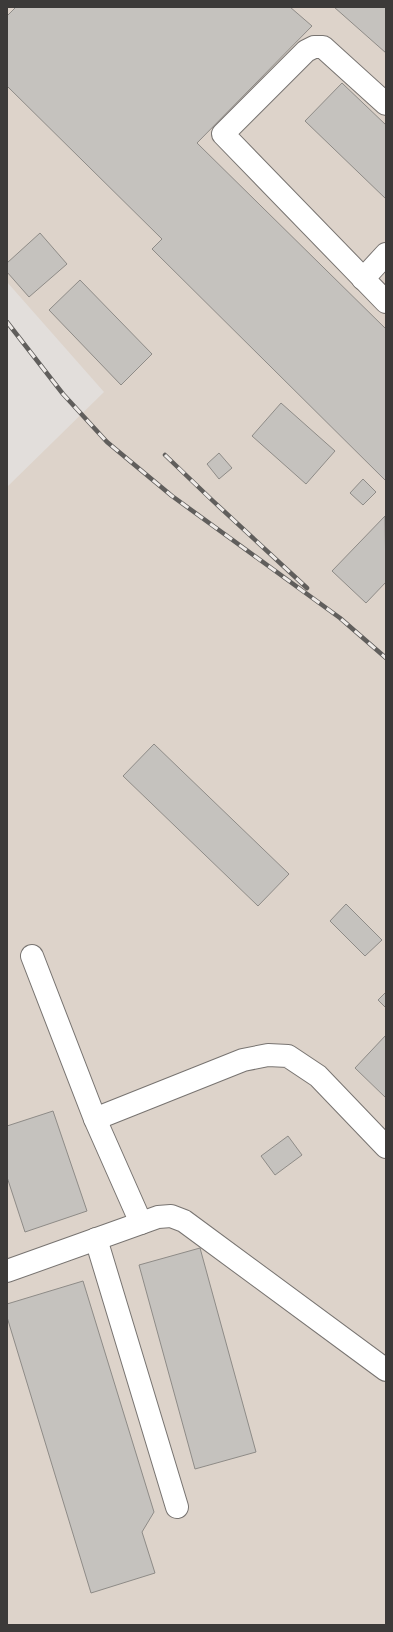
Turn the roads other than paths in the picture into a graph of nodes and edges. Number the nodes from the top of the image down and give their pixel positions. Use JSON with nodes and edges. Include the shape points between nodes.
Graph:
{"nodes":[{"id":1,"x":386,"y":104,"type":"edge"},
{"id":2,"x":386,"y":254,"type":"edge"},
{"id":3,"x":363,"y":279,"type":"junction"},
{"id":4,"x":386,"y":302,"type":"edge"},
{"id":5,"x":32,"y":956,"type":"dead end"},
{"id":6,"x":95,"y":1119,"type":"junction"},
{"id":7,"x":386,"y":1147,"type":"edge"},
{"id":8,"x":141,"y":1223,"type":"junction"},
{"id":9,"x":96,"y":1239,"type":"junction"},
{"id":10,"x":7,"y":1271,"type":"edge"},
{"id":11,"x":386,"y":1370,"type":"edge"},
{"id":12,"x":177,"y":1507,"type":"dead end"}],
"edges":[{"from":1,"to":3,"type":"lane","via":[[324,48],[314,47],[306,51],[223,134]]},
{"from":2,"to":3,"type":"lane"},
{"from":3,"to":4,"type":"lane"},
{"from":5,"to":6,"type":"lane"},
{"from":6,"to":7,"type":"lane","via":[[243,1060],[268,1054],[288,1056],[318,1076]]},
{"from":6,"to":8,"type":"lane"},
{"from":8,"to":9,"type":"lane"},
{"from":8,"to":11,"type":"lane","via":[[171,1216],[184,1221]]},
{"from":9,"to":10,"type":"lane"},
{"from":9,"to":12,"type":"lane"}]}
